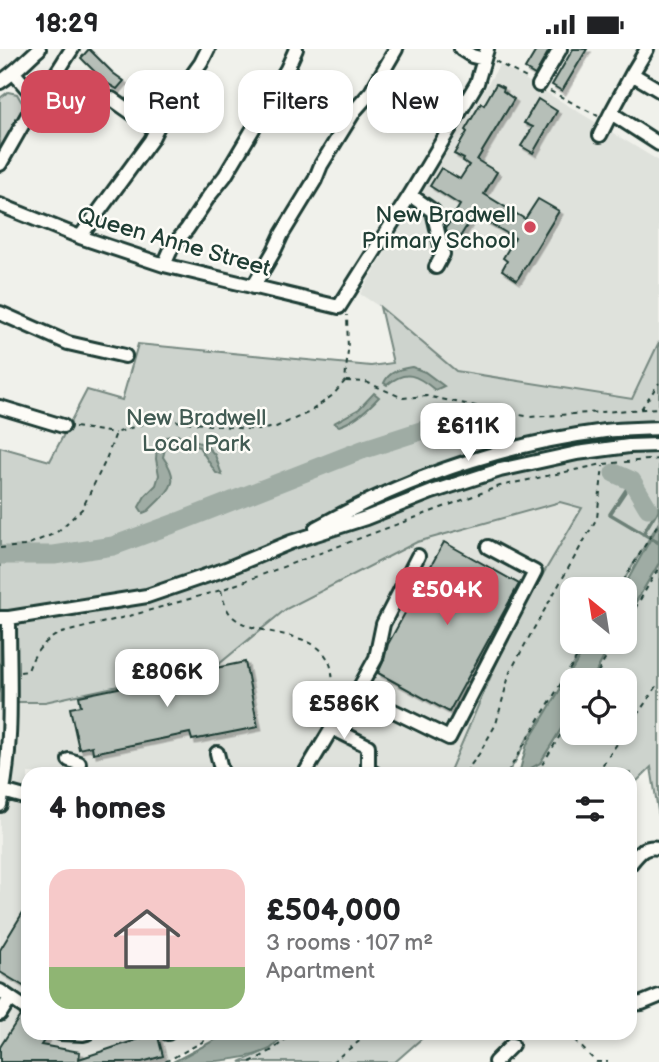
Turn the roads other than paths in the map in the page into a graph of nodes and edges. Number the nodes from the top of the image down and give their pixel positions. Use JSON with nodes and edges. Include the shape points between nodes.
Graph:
{"nodes":[{"id":1,"x":39,"y":49,"type":"edge"},
{"id":2,"x":72,"y":49,"type":"edge"},
{"id":3,"x":208,"y":49,"type":"edge"},
{"id":4,"x":296,"y":49,"type":"edge"},
{"id":5,"x":396,"y":49,"type":"edge"},
{"id":6,"x":461,"y":49,"type":"edge"},
{"id":7,"x":560,"y":49,"type":"edge"},
{"id":8,"x":647,"y":49,"type":"edge"},
{"id":9,"x":485,"y":54,"type":"edge"},
{"id":10,"x":58,"y":70,"type":"edge"},
{"id":11,"x":197,"y":70,"type":"edge"},
{"id":12,"x":14,"y":73,"type":"junction"},
{"id":13,"x":632,"y":74,"type":"junction"},
{"id":14,"x":21,"y":81,"type":"edge"},
{"id":15,"x":0,"y":82,"type":"edge"},
{"id":16,"x":539,"y":85,"type":"dead end"},
{"id":17,"x":659,"y":90,"type":"edge"},
{"id":18,"x":112,"y":99,"type":"dead end"},
{"id":19,"x":124,"y":107,"type":"edge"},
{"id":20,"x":611,"y":113,"type":"junction"},
{"id":21,"x":21,"y":127,"type":"edge"},
{"id":22,"x":154,"y":133,"type":"edge"},
{"id":23,"x":600,"y":135,"type":"dead end"},
{"id":24,"x":659,"y":144,"type":"edge"},
{"id":25,"x":0,"y":164,"type":"edge"},
{"id":26,"x":410,"y":195,"type":"junction"},
{"id":27,"x":0,"y":205,"type":"edge"},
{"id":28,"x":80,"y":237,"type":"junction"},
{"id":29,"x":164,"y":265,"type":"junction"},
{"id":30,"x":436,"y":267,"type":"dead end"},
{"id":31,"x":253,"y":287,"type":"junction"},
{"id":32,"x":0,"y":313,"type":"edge"},
{"id":33,"x":125,"y":356,"type":"dead end"},
{"id":34,"x":0,"y":407,"type":"edge"},
{"id":35,"x":63,"y":426,"type":"road end"},
{"id":36,"x":659,"y":428,"type":"edge"},
{"id":37,"x":659,"y":445,"type":"edge"},
{"id":38,"x":291,"y":542,"type":"junction"},
{"id":39,"x":488,"y":547,"type":"dead end"},
{"id":40,"x":418,"y":556,"type":"dead end"},
{"id":41,"x":5,"y":618,"type":"edge"},
{"id":42,"x":356,"y":694,"type":"junction"},
{"id":43,"x":332,"y":728,"type":"junction"},
{"id":44,"x":4,"y":735,"type":"edge"},
{"id":45,"x":217,"y":753,"type":"dead end"},
{"id":46,"x":69,"y":760,"type":"dead end"},
{"id":47,"x":78,"y":767,"type":"edge"},
{"id":48,"x":220,"y":767,"type":"edge"},
{"id":49,"x":308,"y":767,"type":"edge"},
{"id":50,"x":369,"y":767,"type":"edge"},
{"id":51,"x":3,"y":791,"type":"junction"},
{"id":52,"x":21,"y":796,"type":"edge"},
{"id":53,"x":0,"y":806,"type":"edge"},
{"id":54,"x":659,"y":848,"type":"edge"},
{"id":55,"x":637,"y":855,"type":"edge"},
{"id":56,"x":5,"y":994,"type":"edge"},
{"id":57,"x":659,"y":996,"type":"edge"},
{"id":58,"x":637,"y":1003,"type":"edge"},
{"id":59,"x":21,"y":1005,"type":"edge"},
{"id":60,"x":0,"y":1014,"type":"edge"},
{"id":61,"x":512,"y":1045,"type":"dead end"},
{"id":62,"x":495,"y":1062,"type":"edge"}],
"edges":[{"from":1,"to":12,"type":"street"},
{"from":2,"to":10,"type":"street"},
{"from":3,"to":11,"type":"street"},
{"from":4,"to":29,"type":"street","via":[[225,176],[172,247]]},
{"from":5,"to":31,"type":"street","via":[[321,165]]},
{"from":6,"to":9,"type":"street","via":[[472,56]]},
{"from":7,"to":16,"type":"street"},
{"from":8,"to":13,"type":"street"},
{"from":9,"to":26,"type":"street","via":[[477,83]]},
{"from":12,"to":14,"type":"street"},
{"from":12,"to":15,"type":"street"},
{"from":13,"to":17,"type":"street"},
{"from":13,"to":20,"type":"street"},
{"from":18,"to":19,"type":"street"},
{"from":20,"to":23,"type":"street"},
{"from":20,"to":24,"type":"street"},
{"from":21,"to":25,"type":"street"},
{"from":22,"to":28,"type":"street"},
{"from":26,"to":30,"type":"street","via":[[433,211],[443,254]]},
{"from":26,"to":31,"type":"street","name":"Queen Anne Street","via":[[339,307]]},
{"from":27,"to":28,"type":"street","name":"Queen Anne Street"},
{"from":28,"to":29,"type":"street","name":"Queen Anne Street"},
{"from":29,"to":31,"type":"street","name":"Queen Anne Street"},
{"from":32,"to":33,"type":"street","via":[[68,343]]},
{"from":34,"to":35,"type":"street"},
{"from":36,"to":38,"type":"street","via":[[572,436],[458,464],[360,504]]},
{"from":37,"to":38,"type":"street","via":[[577,453],[500,470]]},
{"from":38,"to":41,"type":"street","via":[[147,596]]},
{"from":39,"to":42,"type":"street","via":[[536,572],[449,738]]},
{"from":40,"to":42,"type":"street","via":[[383,624],[376,658]]},
{"from":41,"to":44,"type":"street"},
{"from":42,"to":43,"type":"street","via":[[335,692]]},
{"from":43,"to":49,"type":"street"},
{"from":43,"to":50,"type":"street","via":[[368,746]]},
{"from":44,"to":51,"type":"street"},
{"from":45,"to":48,"type":"street"},
{"from":46,"to":47,"type":"street","via":[[79,762]]},
{"from":51,"to":52,"type":"street"},
{"from":51,"to":53,"type":"street"},
{"from":54,"to":55,"type":"street","via":[[642,849]]},
{"from":56,"to":59,"type":"street"},
{"from":56,"to":60,"type":"street"},
{"from":57,"to":58,"type":"street"},
{"from":61,"to":62,"type":"street"}]}
